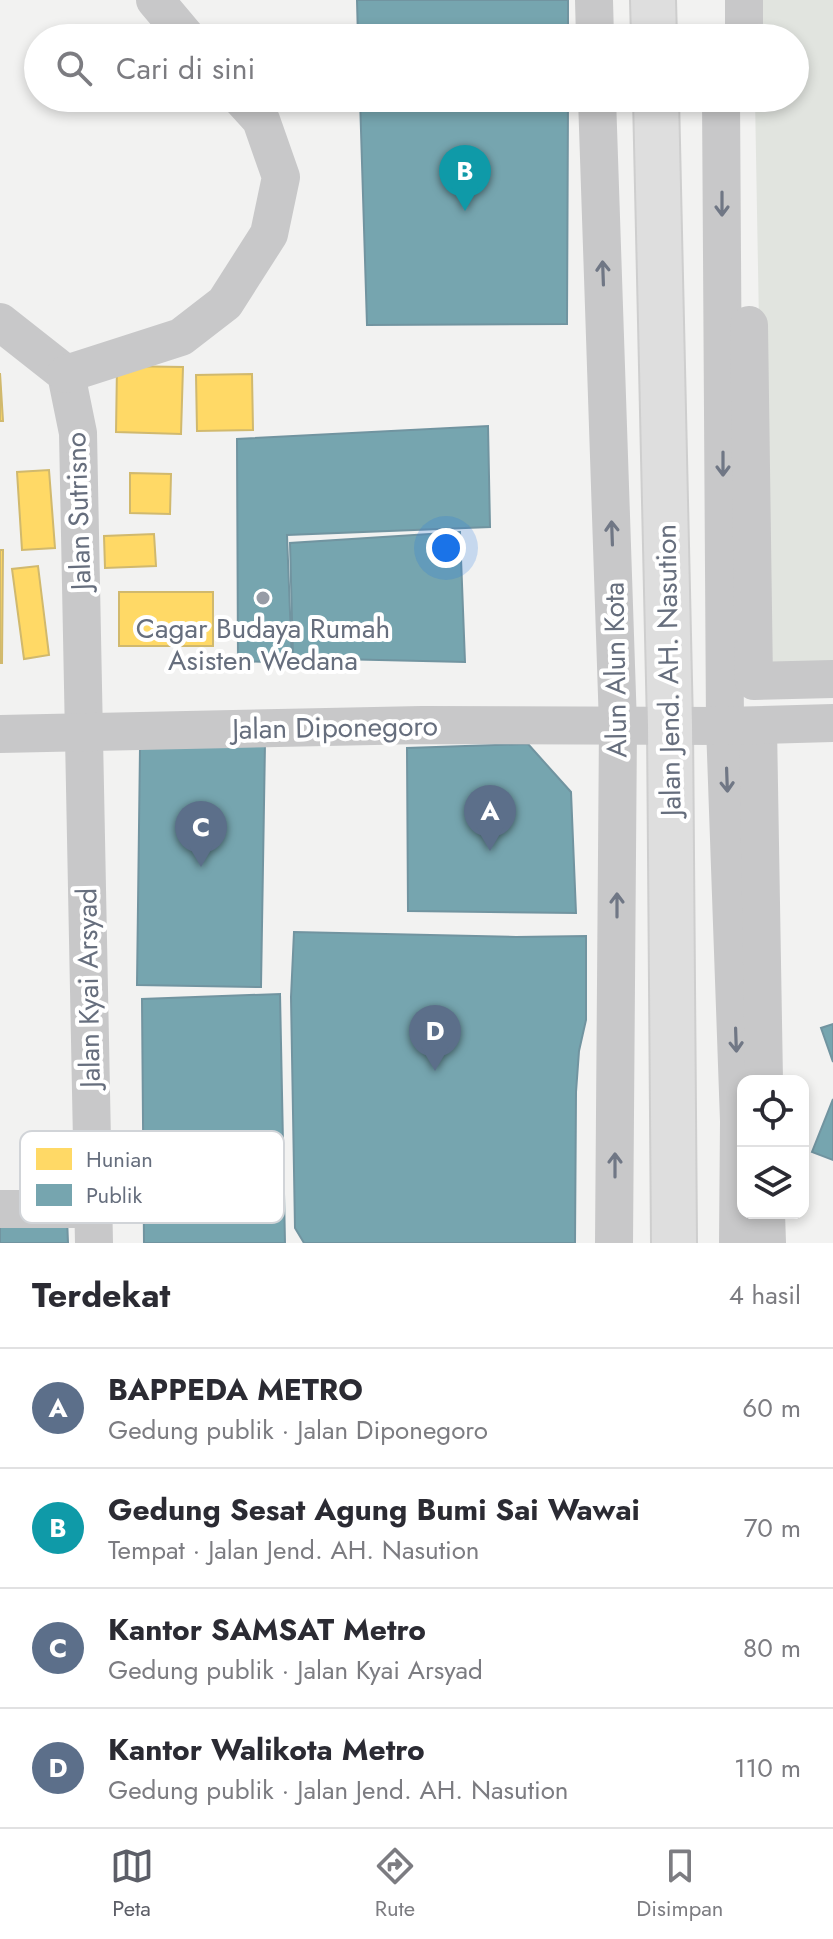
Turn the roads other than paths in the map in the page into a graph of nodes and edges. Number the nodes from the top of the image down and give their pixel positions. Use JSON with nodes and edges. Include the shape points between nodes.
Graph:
{"nodes":[{"id":1,"x":155,"y":0,"type":"edge"},
{"id":2,"x":594,"y":0,"type":"edge"},
{"id":3,"x":653,"y":0,"type":"edge"},
{"id":4,"x":720,"y":0,"type":"edge"},
{"id":5,"x":744,"y":0,"type":"edge"},
{"id":6,"x":175,"y":24,"type":"edge"},
{"id":7,"x":595,"y":24,"type":"edge"},
{"id":8,"x":654,"y":24,"type":"edge"},
{"id":9,"x":720,"y":24,"type":"edge"},
{"id":10,"x":744,"y":24,"type":"edge"},
{"id":11,"x":254,"y":112,"type":"edge"},
{"id":12,"x":597,"y":112,"type":"edge"},
{"id":13,"x":656,"y":112,"type":"edge"},
{"id":14,"x":721,"y":112,"type":"edge"},
{"id":15,"x":745,"y":112,"type":"edge"},
{"id":16,"x":0,"y":322,"type":"edge"},
{"id":17,"x":66,"y":374,"type":"junction"},
{"id":18,"x":833,"y":679,"type":"edge"},
{"id":19,"x":833,"y":723,"type":"edge"},
{"id":20,"x":618,"y":725,"type":"junction"},
{"id":21,"x":670,"y":725,"type":"junction"},
{"id":22,"x":743,"y":726,"type":"junction"},
{"id":23,"x":83,"y":733,"type":"junction"},
{"id":24,"x":0,"y":734,"type":"edge"},
{"id":25,"x":764,"y":1075,"type":"edge"},
{"id":26,"x":91,"y":1131,"type":"edge"},
{"id":27,"x":0,"y":1209,"type":"edge"},
{"id":28,"x":20,"y":1213,"type":"edge"},
{"id":29,"x":766,"y":1219,"type":"edge"},
{"id":30,"x":614,"y":1243,"type":"edge"},
{"id":31,"x":674,"y":1243,"type":"edge"},
{"id":32,"x":738,"y":1243,"type":"edge"},
{"id":33,"x":767,"y":1243,"type":"edge"}],
"edges":[{"from":1,"to":6,"type":"street"},
{"from":2,"to":7,"type":"street"},
{"from":3,"to":8,"type":"highway"},
{"from":4,"to":9,"type":"street"},
{"from":5,"to":10,"type":"street"},
{"from":11,"to":17,"type":"street","via":[[281,177],[269,234],[225,303],[181,337]]},
{"from":20,"to":12,"type":"street","name":"Alun Alun Kota","one_way":true},
{"from":13,"to":21,"type":"highway","name":"Jalan Jend. AH. Nasution"},
{"from":14,"to":22,"type":"street","one_way":true},
{"from":15,"to":18,"type":"street","via":[[754,681]]},
{"from":16,"to":17,"type":"street"},
{"from":17,"to":23,"type":"street","name":"Jalan Sutrisno","via":[[78,433]]},
{"from":19,"to":22,"type":"street","name":"Jalan Diponegoro"},
{"from":20,"to":21,"type":"street","name":"Jalan Diponegoro"},
{"from":20,"to":23,"type":"street","name":"Jalan Diponegoro"},
{"from":30,"to":20,"type":"street","name":"Alun Alun Kota","one_way":true},
{"from":21,"to":22,"type":"street","name":"Jalan Diponegoro"},
{"from":21,"to":31,"type":"highway","name":"Jalan Jend. AH. Nasution"},
{"from":22,"to":25,"type":"street"},
{"from":22,"to":32,"type":"street","one_way":true},
{"from":23,"to":24,"type":"street","name":"Jalan Diponegoro"},
{"from":23,"to":26,"type":"street","name":"Jalan Kyai Arsyad"},
{"from":27,"to":28,"type":"street"},
{"from":29,"to":33,"type":"street"}]}
